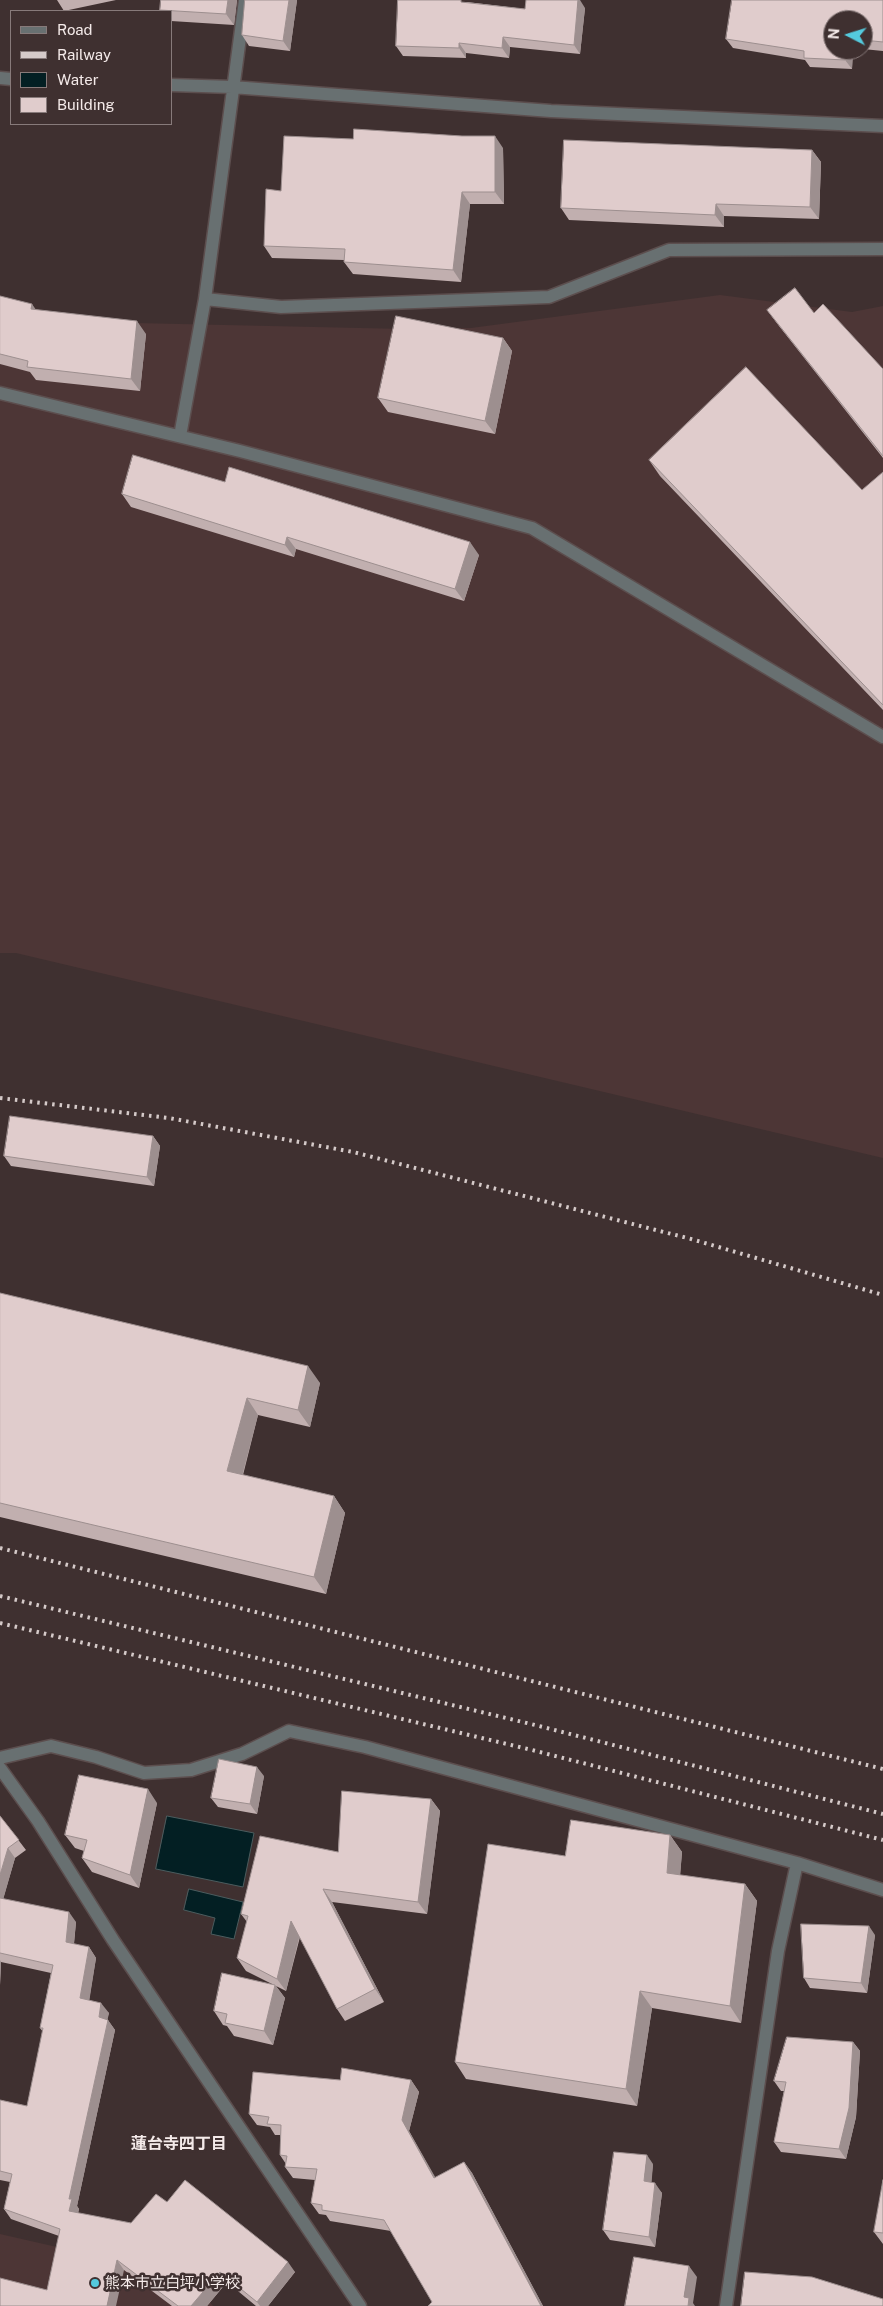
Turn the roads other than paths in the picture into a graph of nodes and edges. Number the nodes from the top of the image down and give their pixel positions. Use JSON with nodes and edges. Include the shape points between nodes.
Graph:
{"nodes":[{"id":1,"x":245,"y":0,"type":"edge"},
{"id":2,"x":172,"y":85,"type":"edge"},
{"id":3,"x":232,"y":87,"type":"junction"},
{"id":4,"x":883,"y":126,"type":"edge"},
{"id":5,"x":883,"y":249,"type":"edge"},
{"id":6,"x":205,"y":299,"type":"junction"},
{"id":7,"x":0,"y":393,"type":"edge"},
{"id":8,"x":180,"y":436,"type":"junction"},
{"id":9,"x":883,"y":737,"type":"edge"},
{"id":10,"x":0,"y":1758,"type":"edge"},
{"id":11,"x":0,"y":1768,"type":"edge"},
{"id":12,"x":796,"y":1863,"type":"junction"},
{"id":13,"x":883,"y":1890,"type":"edge"},
{"id":14,"x":360,"y":2306,"type":"edge"},
{"id":15,"x":726,"y":2306,"type":"edge"}],
"edges":[{"from":1,"to":3,"type":"street"},
{"from":2,"to":3,"type":"street"},
{"from":3,"to":4,"type":"street","via":[[551,111]]},
{"from":3,"to":6,"type":"street"},
{"from":5,"to":6,"type":"street","via":[[669,250],[549,297],[281,307]]},
{"from":6,"to":8,"type":"street"},
{"from":7,"to":8,"type":"street"},
{"from":8,"to":9,"type":"street","via":[[532,528]]},
{"from":10,"to":12,"type":"street","via":[[51,1746],[144,1773],[192,1770],[242,1754],[289,1731],[365,1747]]},
{"from":11,"to":14,"type":"street"},
{"from":12,"to":13,"type":"street"},
{"from":12,"to":15,"type":"street","via":[[778,1951]]}]}
